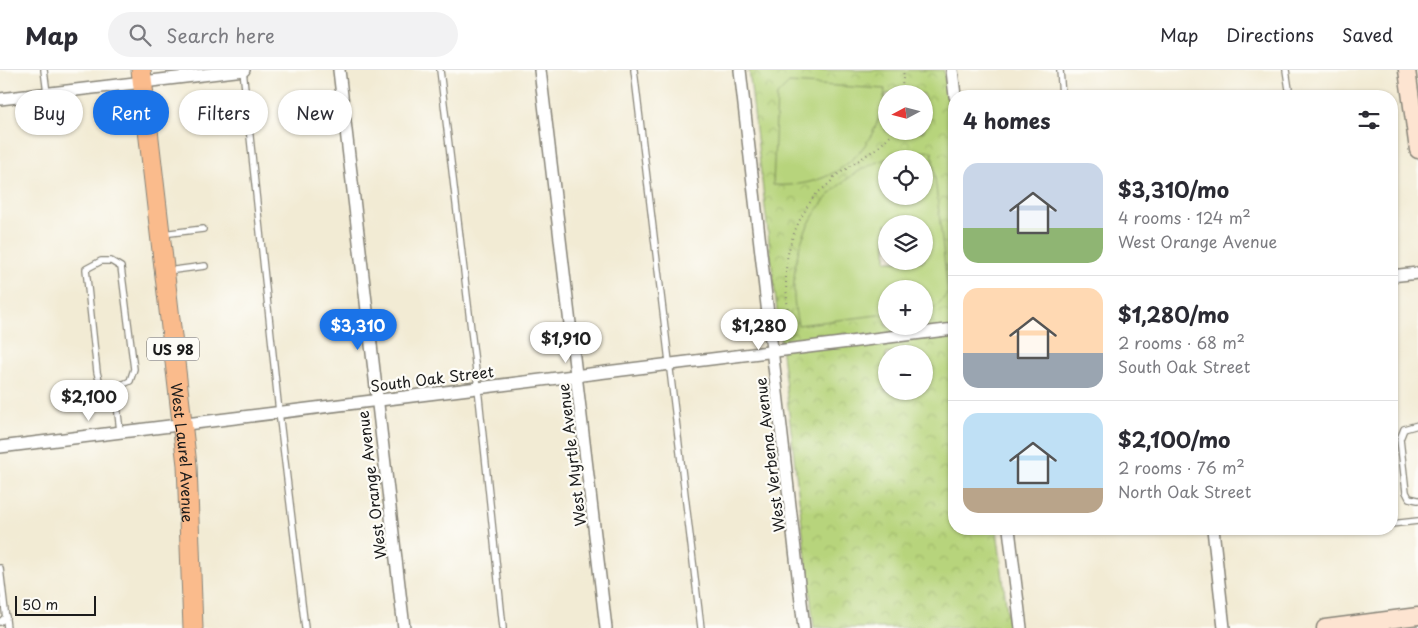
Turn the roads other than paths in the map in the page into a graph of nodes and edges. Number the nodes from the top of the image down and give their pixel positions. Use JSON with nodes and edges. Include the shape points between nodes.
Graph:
{"nodes":[{"id":1,"x":44,"y":70,"type":"edge"},
{"id":2,"x":243,"y":70,"type":"edge"},
{"id":3,"x":339,"y":70,"type":"edge"},
{"id":4,"x":440,"y":70,"type":"edge"},
{"id":5,"x":540,"y":70,"type":"edge"},
{"id":6,"x":634,"y":70,"type":"edge"},
{"id":7,"x":740,"y":70,"type":"edge"},
{"id":8,"x":952,"y":70,"type":"edge"},
{"id":9,"x":1060,"y":70,"type":"edge"},
{"id":10,"x":1286,"y":70,"type":"edge"},
{"id":11,"x":1407,"y":70,"type":"edge"},
{"id":12,"x":142,"y":76,"type":"edge"},
{"id":13,"x":47,"y":90,"type":"edge"},
{"id":14,"x":64,"y":90,"type":"edge"},
{"id":15,"x":954,"y":90,"type":"edge"},
{"id":16,"x":1062,"y":90,"type":"edge"},
{"id":17,"x":1289,"y":90,"type":"edge"},
{"id":18,"x":15,"y":97,"type":"edge"},
{"id":19,"x":0,"y":99,"type":"edge"},
{"id":20,"x":1418,"y":150,"type":"edge"},
{"id":21,"x":203,"y":229,"type":"dead end"},
{"id":22,"x":160,"y":234,"type":"junction"},
{"id":23,"x":205,"y":266,"type":"dead end"},
{"id":24,"x":164,"y":271,"type":"junction"},
{"id":25,"x":1418,"y":273,"type":"edge"},
{"id":26,"x":1398,"y":275,"type":"edge"},
{"id":27,"x":948,"y":330,"type":"edge"},
{"id":28,"x":772,"y":352,"type":"junction"},
{"id":29,"x":668,"y":364,"type":"junction"},
{"id":30,"x":577,"y":376,"type":"junction"},
{"id":31,"x":115,"y":388,"type":"junction"},
{"id":32,"x":478,"y":388,"type":"junction"},
{"id":33,"x":376,"y":400,"type":"junction"},
{"id":34,"x":279,"y":412,"type":"junction"},
{"id":35,"x":182,"y":424,"type":"junction"},
{"id":36,"x":1418,"y":425,"type":"edge"},
{"id":37,"x":120,"y":431,"type":"junction"},
{"id":38,"x":0,"y":447,"type":"edge"},
{"id":39,"x":1418,"y":500,"type":"edge"},
{"id":40,"x":1418,"y":521,"type":"edge"},
{"id":41,"x":1398,"y":523,"type":"edge"},
{"id":42,"x":1010,"y":535,"type":"edge"},
{"id":43,"x":1214,"y":535,"type":"edge"},
{"id":44,"x":0,"y":568,"type":"edge"},
{"id":45,"x":1418,"y":616,"type":"edge"},
{"id":46,"x":6,"y":617,"type":"junction"},
{"id":47,"x":0,"y":622,"type":"edge"},
{"id":48,"x":7,"y":628,"type":"edge"},
{"id":49,"x":193,"y":628,"type":"edge"},
{"id":50,"x":304,"y":628,"type":"edge"},
{"id":51,"x":404,"y":628,"type":"edge"},
{"id":52,"x":503,"y":628,"type":"edge"},
{"id":53,"x":606,"y":628,"type":"edge"},
{"id":54,"x":701,"y":628,"type":"edge"},
{"id":55,"x":804,"y":628,"type":"edge"},
{"id":56,"x":1021,"y":628,"type":"edge"},
{"id":57,"x":1224,"y":628,"type":"edge"},
{"id":58,"x":1325,"y":628,"type":"edge"}],
"edges":[{"from":1,"to":13,"type":"lane"},
{"from":2,"to":12,"type":"street"},
{"from":2,"to":34,"type":"lane"},
{"from":3,"to":33,"type":"street","name":"West Orange Avenue"},
{"from":4,"to":32,"type":"lane"},
{"from":5,"to":30,"type":"street","name":"West Myrtle Avenue"},
{"from":6,"to":29,"type":"lane"},
{"from":7,"to":28,"type":"street","name":"West Verbena Avenue"},
{"from":8,"to":15,"type":"street"},
{"from":9,"to":16,"type":"lane"},
{"from":10,"to":17,"type":"lane"},
{"from":11,"to":20,"type":"street"},
{"from":12,"to":14,"type":"street"},
{"from":12,"to":22,"type":"main road","name":"West Laurel Avenue","number":"US 98"},
{"from":18,"to":19,"type":"street"},
{"from":21,"to":22,"type":"lane"},
{"from":22,"to":24,"type":"main road","name":"West Laurel Avenue","number":"US 98"},
{"from":23,"to":24,"type":"lane"},
{"from":24,"to":35,"type":"main road","name":"West Laurel Avenue","number":"US 98"},
{"from":25,"to":26,"type":"street"},
{"from":27,"to":28,"type":"street","name":"South Oak Street"},
{"from":28,"to":29,"type":"street","name":"South Oak Street"},
{"from":28,"to":55,"type":"street","name":"West Verbena Avenue"},
{"from":29,"to":30,"type":"street","name":"South Oak Street"},
{"from":29,"to":54,"type":"lane"},
{"from":30,"to":32,"type":"street","name":"South Oak Street"},
{"from":30,"to":53,"type":"street","name":"West Myrtle Avenue"},
{"from":31,"to":31,"type":"lane","via":[[130,381],[134,369],[122,267],[111,261],[101,261],[86,269],[97,372],[100,384]]},
{"from":31,"to":37,"type":"lane"},
{"from":32,"to":33,"type":"street","name":"South Oak Street"},
{"from":32,"to":52,"type":"lane"},
{"from":33,"to":34,"type":"street","name":"South Oak Street"},
{"from":33,"to":51,"type":"street","name":"West Orange Avenue"},
{"from":34,"to":35,"type":"street","name":"South Oak Street"},
{"from":34,"to":50,"type":"lane"},
{"from":35,"to":37,"type":"street","name":"South Oak Street"},
{"from":35,"to":49,"type":"main road","name":"West Laurel Avenue","number":"US 98","via":[[190,522]]},
{"from":36,"to":39,"type":"lane","via":[[1404,428],[1400,439],[1406,492],[1409,498]]},
{"from":37,"to":38,"type":"street","name":"South Oak Street"},
{"from":40,"to":41,"type":"lane"},
{"from":42,"to":56,"type":"street"},
{"from":43,"to":57,"type":"street"},
{"from":44,"to":46,"type":"lane"},
{"from":45,"to":58,"type":"street"},
{"from":46,"to":47,"type":"lane"},
{"from":46,"to":48,"type":"lane"}]}
